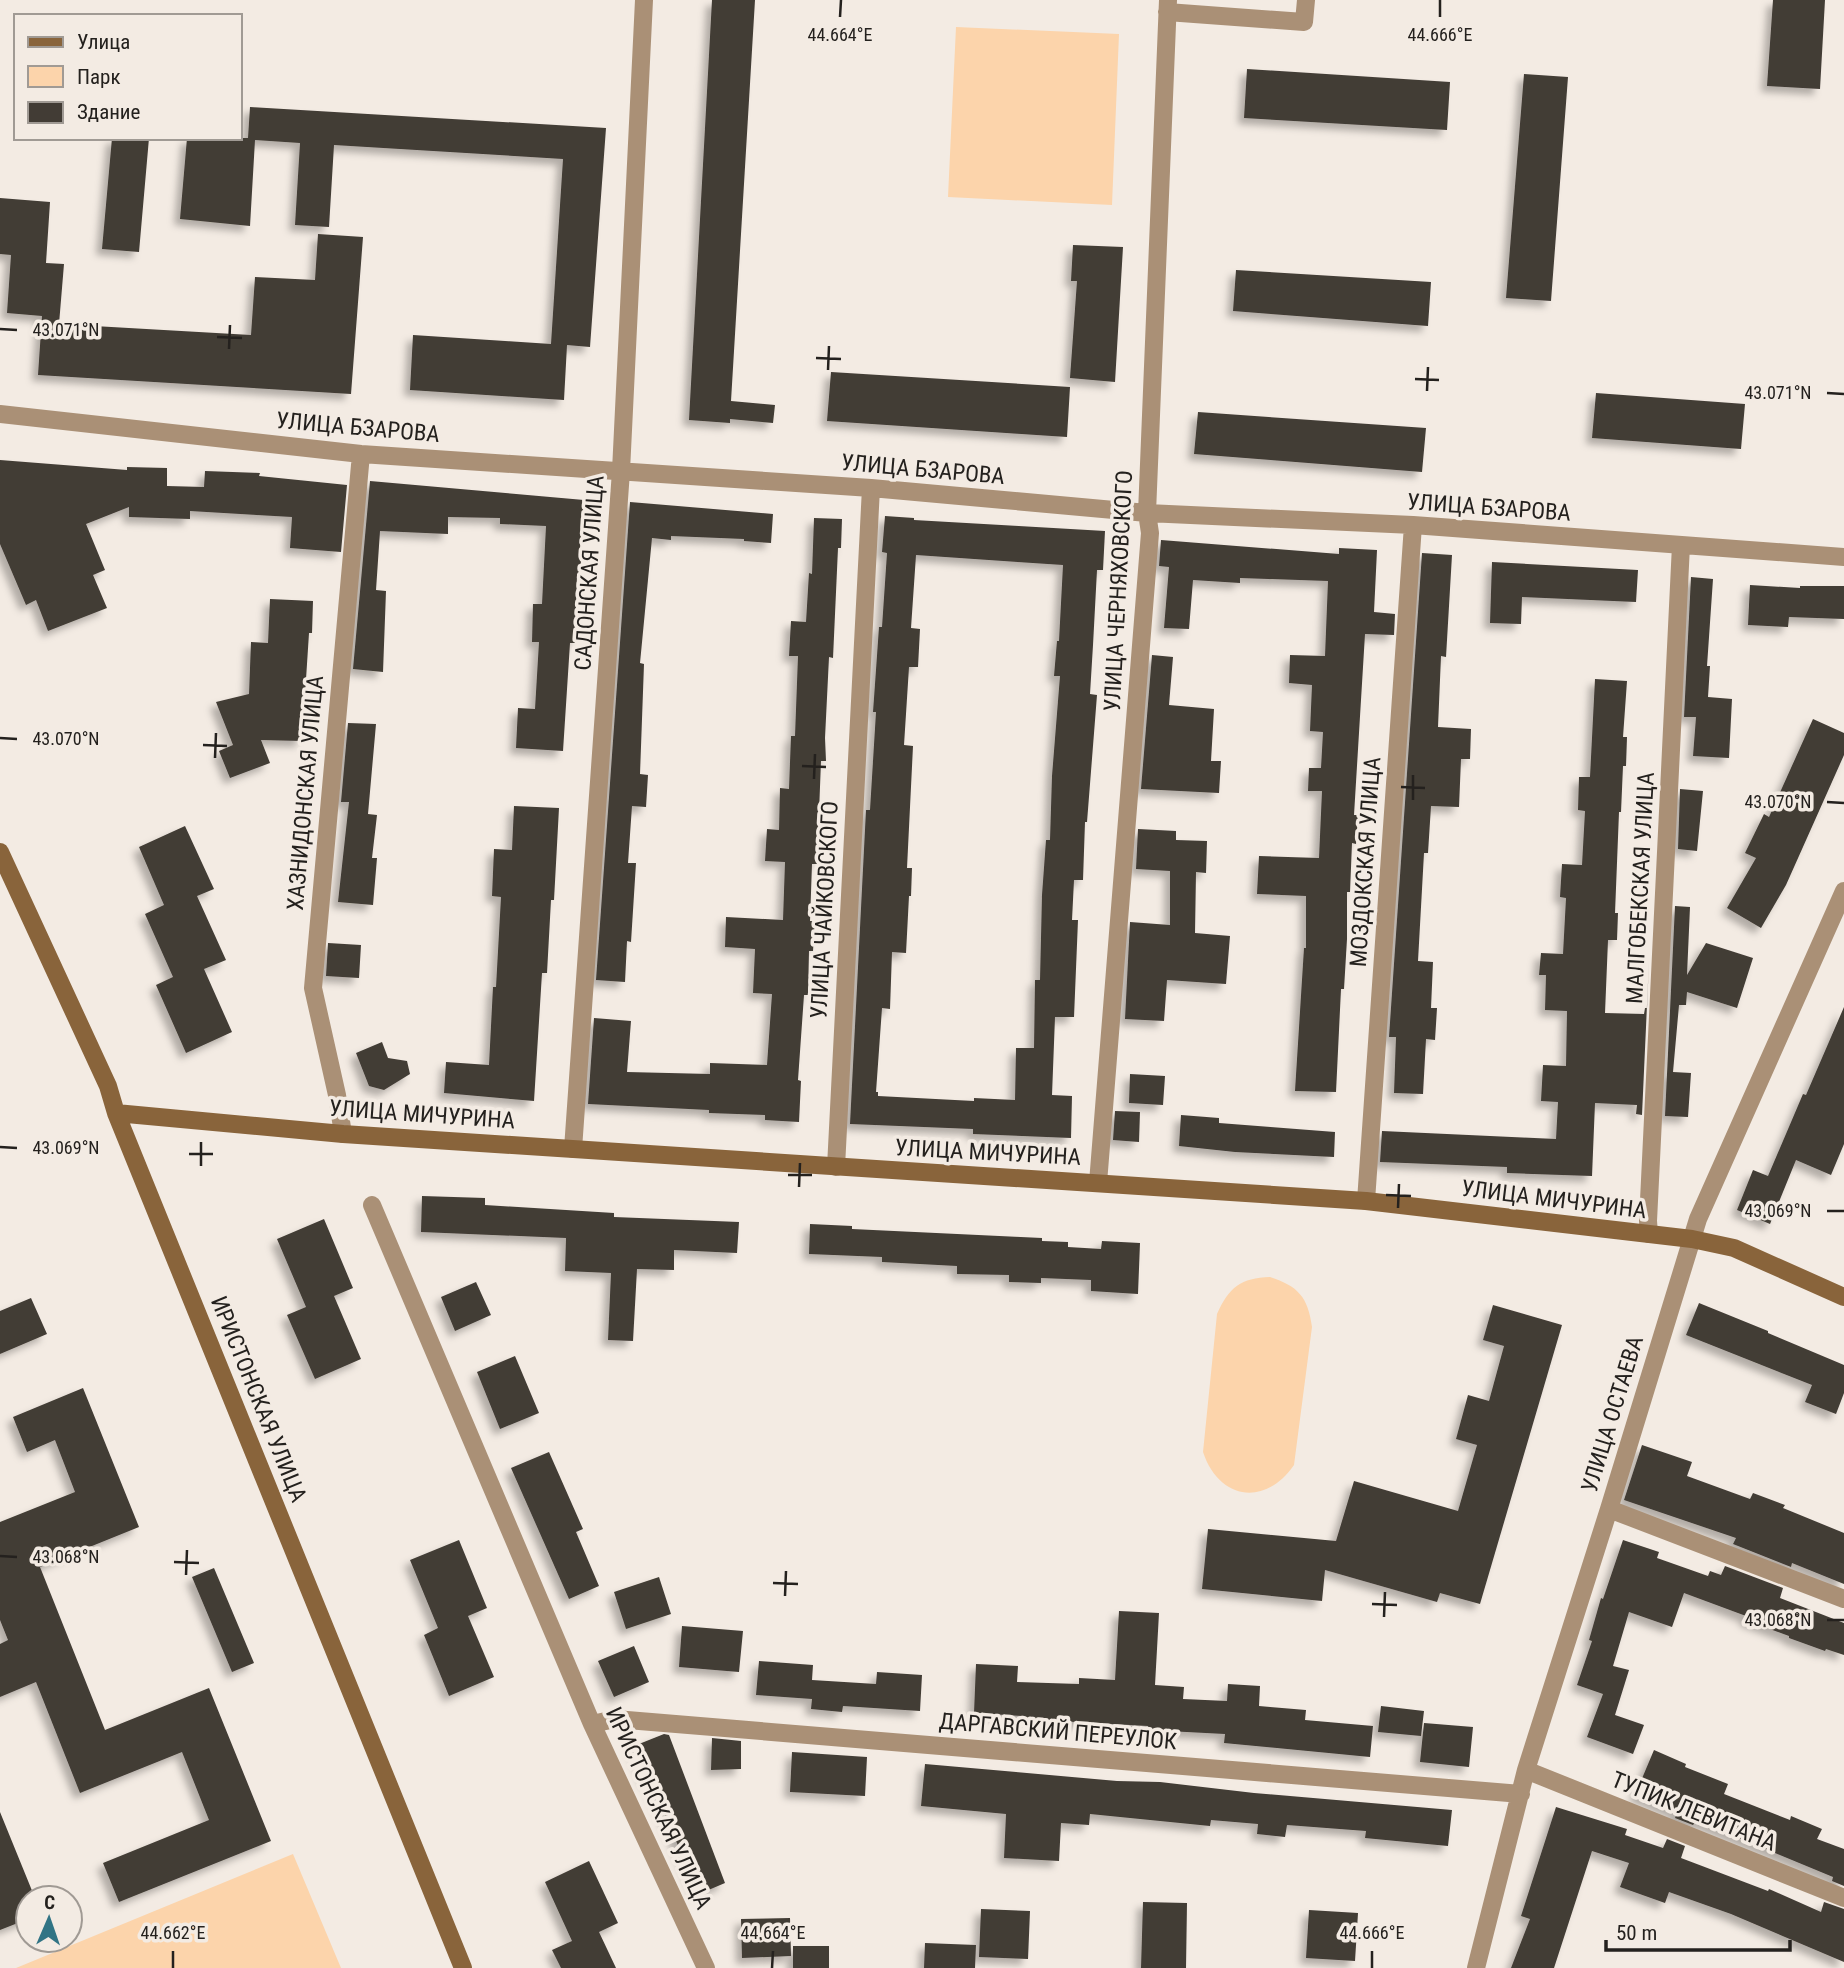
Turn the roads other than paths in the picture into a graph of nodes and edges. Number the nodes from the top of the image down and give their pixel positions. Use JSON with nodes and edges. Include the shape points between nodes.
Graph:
{"nodes":[{"id":1,"x":644,"y":0,"type":"edge"},
{"id":2,"x":1306,"y":0,"type":"edge"},
{"id":3,"x":1168,"y":6,"type":"edge"},
{"id":4,"x":0,"y":414,"type":"edge"},
{"id":5,"x":361,"y":454,"type":"junction"},
{"id":6,"x":621,"y":471,"type":"junction"},
{"id":7,"x":871,"y":488,"type":"junction"},
{"id":8,"x":1147,"y":513,"type":"junction"},
{"id":9,"x":1413,"y":525,"type":"junction"},
{"id":10,"x":1681,"y":545,"type":"junction"},
{"id":11,"x":1844,"y":557,"type":"edge"},
{"id":12,"x":0,"y":852,"type":"edge"},
{"id":13,"x":1844,"y":891,"type":"edge"},
{"id":14,"x":116,"y":1113,"type":"junction"},
{"id":15,"x":343,"y":1134,"type":"junction"},
{"id":16,"x":573,"y":1149,"type":"junction"},
{"id":17,"x":836,"y":1167,"type":"junction"},
{"id":18,"x":1098,"y":1183,"type":"junction"},
{"id":19,"x":1366,"y":1201,"type":"junction"},
{"id":20,"x":372,"y":1205,"type":"dead end"},
{"id":21,"x":1649,"y":1234,"type":"junction"},
{"id":22,"x":1692,"y":1239,"type":"junction"},
{"id":23,"x":1844,"y":1297,"type":"edge"},
{"id":24,"x":1609,"y":1509,"type":"junction"},
{"id":25,"x":1844,"y":1599,"type":"edge"},
{"id":26,"x":592,"y":1724,"type":"junction"},
{"id":27,"x":1526,"y":1770,"type":"junction"},
{"id":28,"x":1521,"y":1794,"type":"junction"},
{"id":29,"x":1844,"y":1898,"type":"edge"},
{"id":30,"x":463,"y":1968,"type":"edge"},
{"id":31,"x":706,"y":1968,"type":"edge"},
{"id":32,"x":1476,"y":1968,"type":"edge"}],
"edges":[{"from":1,"to":6,"type":"street","name":"САДОНСКАЯ УЛИЦА"},
{"from":2,"to":3,"type":"street","via":[[1304,22]]},
{"from":3,"to":8,"type":"street","name":"УЛИЦА ЧЕРНЯХОВСКОГО"},
{"from":4,"to":5,"type":"street","name":"УЛИЦА БЗАРОВА"},
{"from":5,"to":6,"type":"street","name":"УЛИЦА БЗАРОВА"},
{"from":5,"to":15,"type":"street","name":"ХАЗНИДОНСКАЯ УЛИЦА","via":[[313,988]]},
{"from":6,"to":7,"type":"street","name":"УЛИЦА БЗАРОВА"},
{"from":6,"to":16,"type":"street","name":"САДОНСКАЯ УЛИЦА"},
{"from":7,"to":8,"type":"street","name":"УЛИЦА БЗАРОВА"},
{"from":7,"to":17,"type":"street","name":"УЛИЦА ЧАЙКОВСКОГО"},
{"from":8,"to":9,"type":"street","name":"УЛИЦА БЗАРОВА"},
{"from":8,"to":18,"type":"street","name":"УЛИЦА ЧЕРНЯХОВСКОГО","via":[[1150,533]]},
{"from":9,"to":10,"type":"street","name":"УЛИЦА БЗАРОВА"},
{"from":9,"to":19,"type":"street","name":"МОЗДОКСКАЯ УЛИЦА"},
{"from":10,"to":11,"type":"street","name":"УЛИЦА БЗАРОВА"},
{"from":10,"to":21,"type":"street","name":"МАЛГОБЕКСКАЯ УЛИЦА"},
{"from":12,"to":14,"type":"street","name":"ИРИСТОНСКАЯ УЛИЦА","via":[[108,1086]]},
{"from":13,"to":22,"type":"street","name":"УЛИЦА ОСТАЕВА"},
{"from":14,"to":15,"type":"street","name":"УЛИЦА МИЧУРИНА"},
{"from":14,"to":30,"type":"street","name":"ИРИСТОНСКАЯ УЛИЦА"},
{"from":15,"to":16,"type":"street","name":"УЛИЦА МИЧУРИНА"},
{"from":16,"to":17,"type":"street","name":"УЛИЦА МИЧУРИНА"},
{"from":17,"to":18,"type":"street","name":"УЛИЦА МИЧУРИНА"},
{"from":18,"to":19,"type":"street","name":"УЛИЦА МИЧУРИНА"},
{"from":19,"to":21,"type":"street","name":"УЛИЦА МИЧУРИНА"},
{"from":20,"to":26,"type":"street","name":"ИРИСТОНСКАЯ УЛИЦА"},
{"from":21,"to":22,"type":"street","name":"УЛИЦА МИЧУРИНА"},
{"from":22,"to":23,"type":"street","name":"УЛИЦА МИЧУРИНА","via":[[1734,1248]]},
{"from":22,"to":24,"type":"street","name":"УЛИЦА ОСТАЕВА"},
{"from":24,"to":25,"type":"street"},
{"from":24,"to":27,"type":"street","name":"УЛИЦА ОСТАЕВА"},
{"from":26,"to":28,"type":"street","name":"ДАРГАВСКИЙ ПЕРЕУЛОК","via":[[615,1719]]},
{"from":26,"to":31,"type":"street","name":"ИРИСТОНСКАЯ УЛИЦА"},
{"from":27,"to":28,"type":"street","name":"УЛИЦА ОСТАЕВА"},
{"from":27,"to":29,"type":"street","name":"ТУПИК ЛЕВИТАНА"},
{"from":28,"to":32,"type":"street","name":"УЛИЦА ОСТАЕВА"}]}
